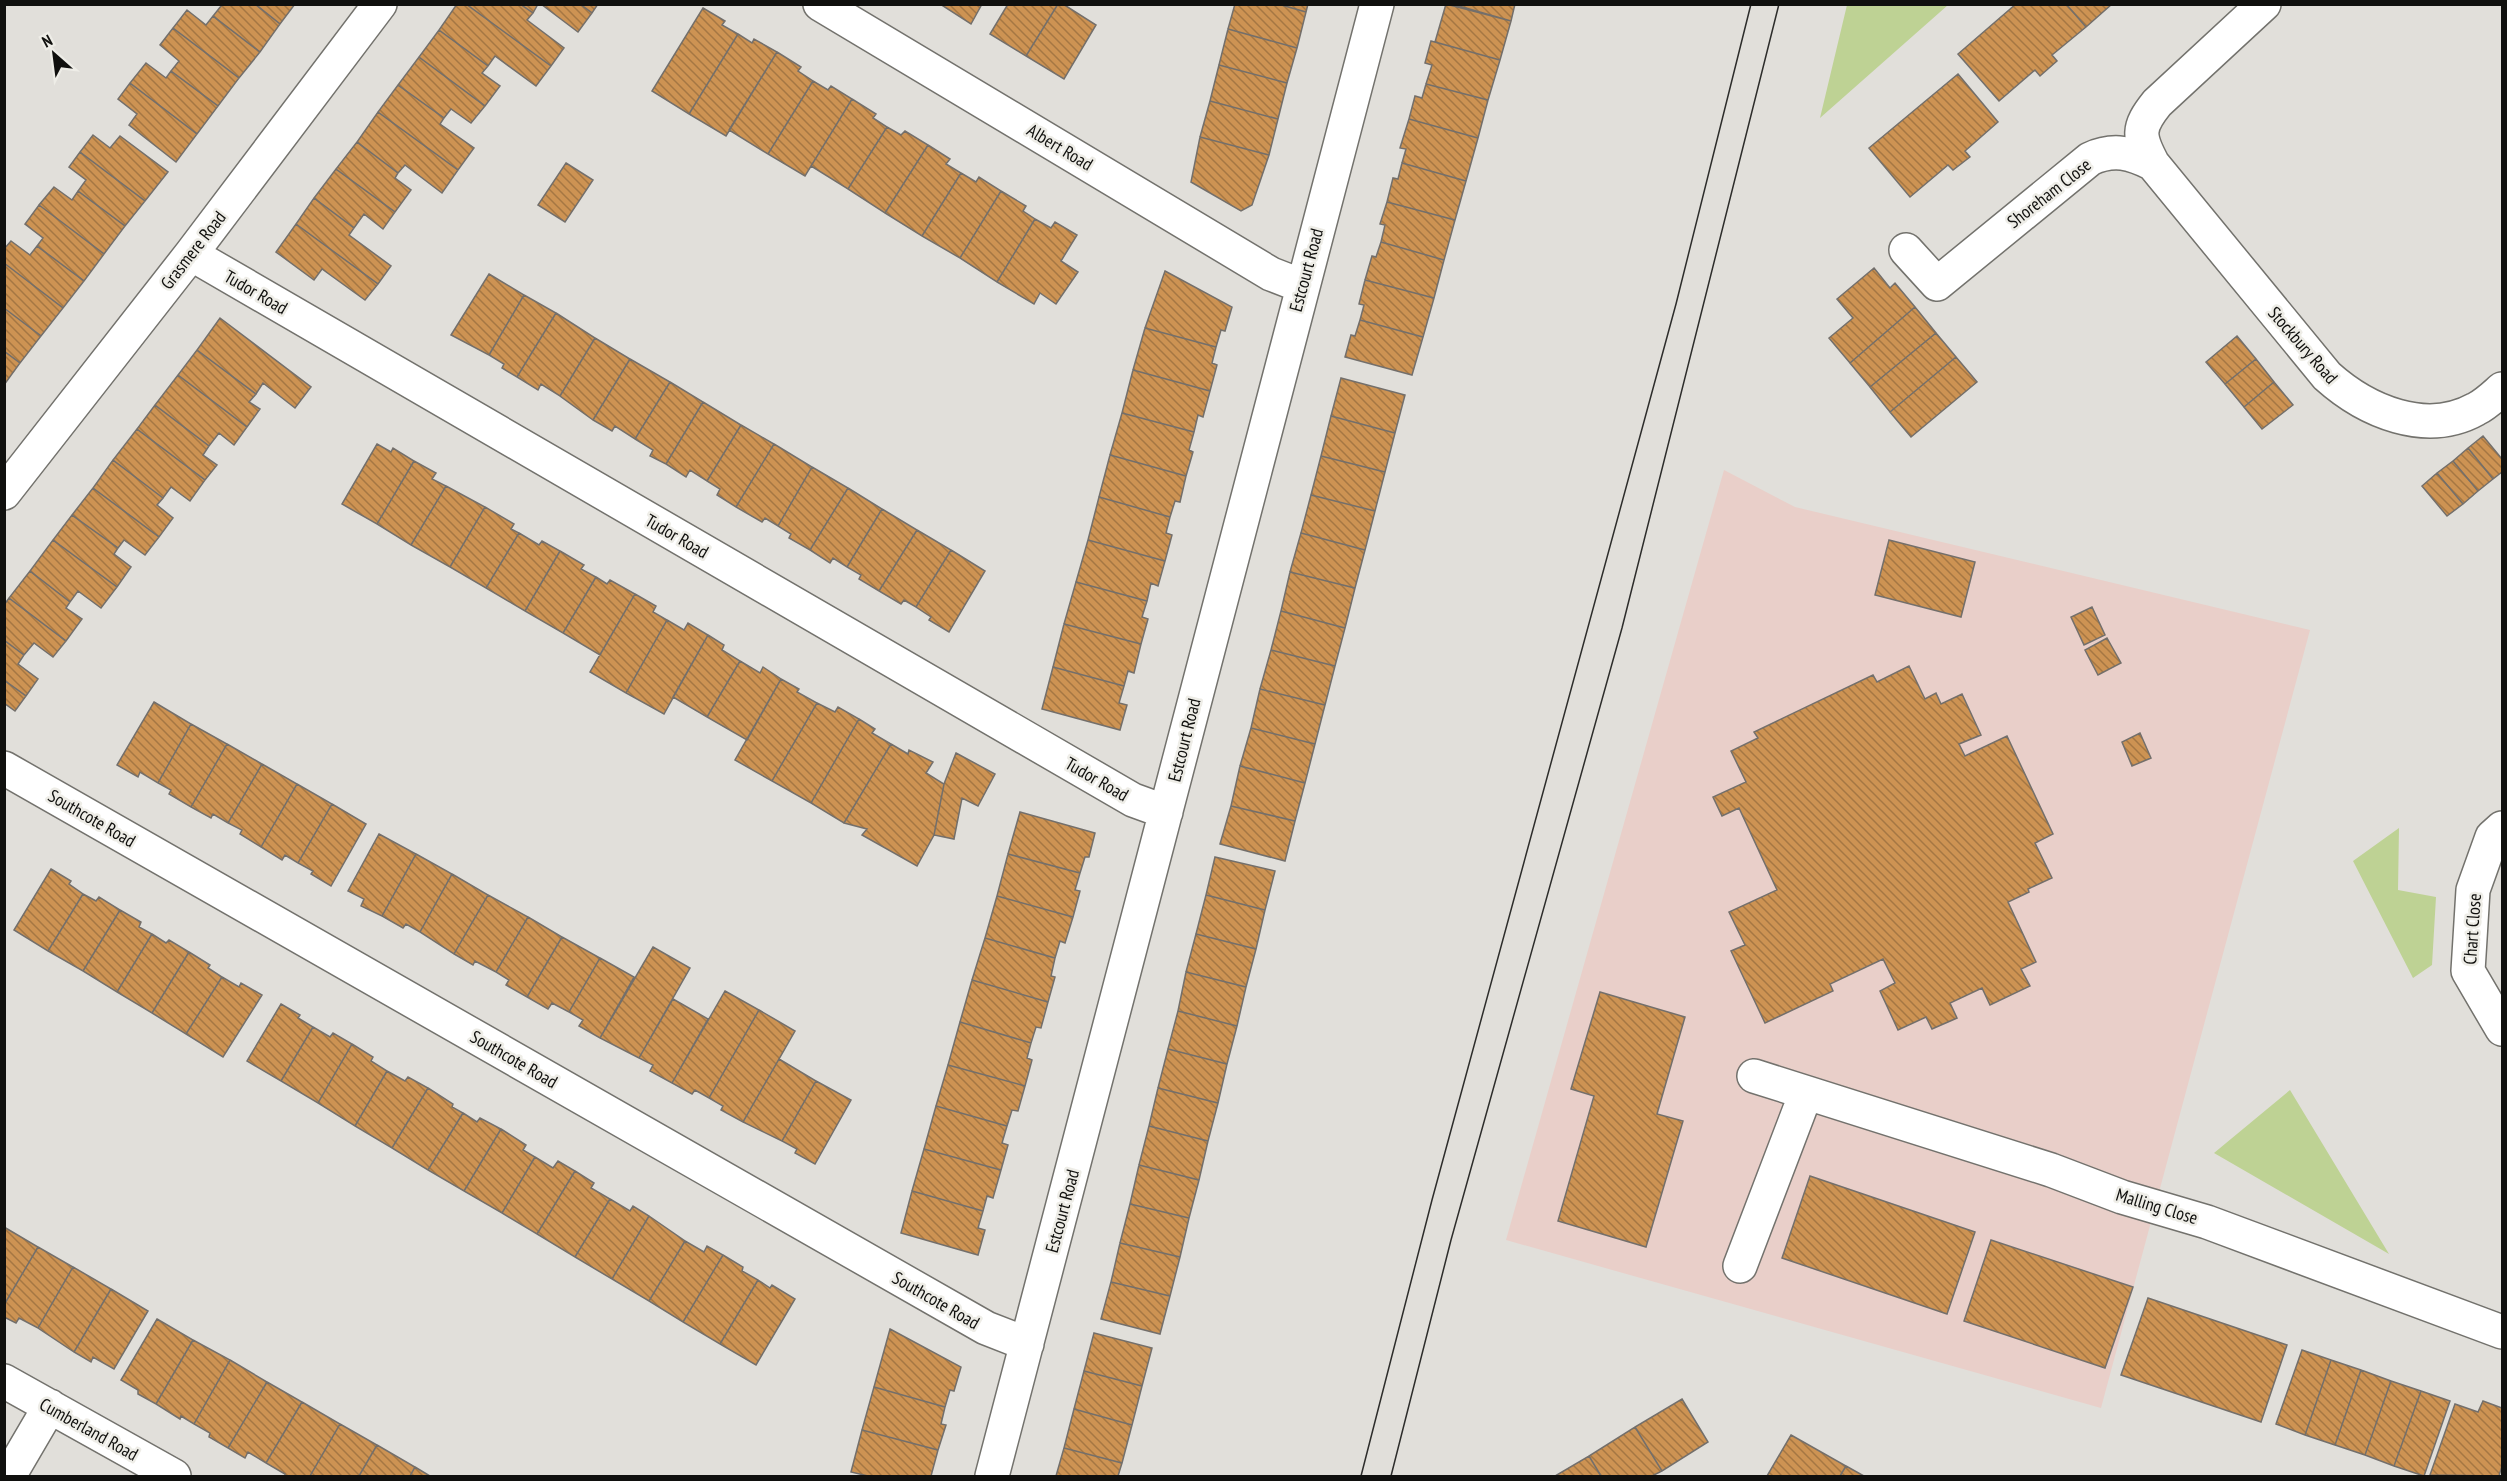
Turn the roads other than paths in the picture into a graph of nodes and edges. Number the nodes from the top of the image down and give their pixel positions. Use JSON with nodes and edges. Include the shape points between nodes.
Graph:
{"nodes":[{"id":1,"x":380,"y":4,"type":"edge"},
{"id":2,"x":820,"y":4,"type":"edge"},
{"id":3,"x":1377,"y":4,"type":"edge"},
{"id":4,"x":2264,"y":4,"type":"edge"},
{"id":5,"x":2153,"y":164,"type":"junction"},
{"id":6,"x":1906,"y":250,"type":"dead end"},
{"id":7,"x":190,"y":254,"type":"junction"},
{"id":8,"x":1302,"y":286,"type":"junction"},
{"id":9,"x":2502,"y":389,"type":"edge"},
{"id":10,"x":4,"y":493,"type":"edge"},
{"id":11,"x":4,"y":768,"type":"edge"},
{"id":12,"x":1166,"y":812,"type":"junction"},
{"id":13,"x":2502,"y":828,"type":"edge"},
{"id":14,"x":2502,"y":1029,"type":"edge"},
{"id":15,"x":1754,"y":1076,"type":"dead end"},
{"id":16,"x":1806,"y":1093,"type":"junction"},
{"id":17,"x":1740,"y":1266,"type":"dead end"},
{"id":18,"x":2502,"y":1332,"type":"edge"},
{"id":19,"x":1027,"y":1344,"type":"junction"},
{"id":20,"x":4,"y":1381,"type":"edge"},
{"id":21,"x":50,"y":1406,"type":"junction"},
{"id":22,"x":9,"y":1476,"type":"edge"},
{"id":23,"x":174,"y":1476,"type":"edge"},
{"id":24,"x":992,"y":1476,"type":"edge"}],
"edges":[{"from":1,"to":7,"type":"street","name":"Grasmere Road"},
{"from":2,"to":8,"type":"street","name":"Albert Road","via":[[1271,274]]},
{"from":3,"to":8,"type":"street","name":"Estcourt Road"},
{"from":4,"to":5,"type":"street","via":[[2143,120],[2142,134]]},
{"from":5,"to":6,"type":"street","name":"Shoreham Close","via":[[2120,151],[2090,159],[1937,284]]},
{"from":5,"to":9,"type":"street","name":"Stockbury Road","via":[[2327,376],[2346,393],[2374,409],[2402,418],[2441,420],[2476,409]]},
{"from":7,"to":10,"type":"street","name":"Grasmere Road"},
{"from":7,"to":12,"type":"street","name":"Tudor Road","via":[[1133,800]]},
{"from":8,"to":12,"type":"street","name":"Estcourt Road"},
{"from":11,"to":19,"type":"street","name":"Southcote Road","via":[[986,1328]]},
{"from":12,"to":19,"type":"street","name":"Estcourt Road"},
{"from":13,"to":14,"type":"street","name":"Chart Close","via":[[2492,837],[2473,890],[2468,971]]},
{"from":15,"to":16,"type":"street","name":"Malling Close"},
{"from":16,"to":17,"type":"street"},
{"from":16,"to":18,"type":"street","name":"Malling Close","via":[[2207,1222]]},
{"from":19,"to":24,"type":"street","name":"Estcourt Road"},
{"from":20,"to":21,"type":"street","name":"Cumberland Road"},
{"from":21,"to":22,"type":"street"},
{"from":21,"to":23,"type":"street","name":"Cumberland Road"}]}
